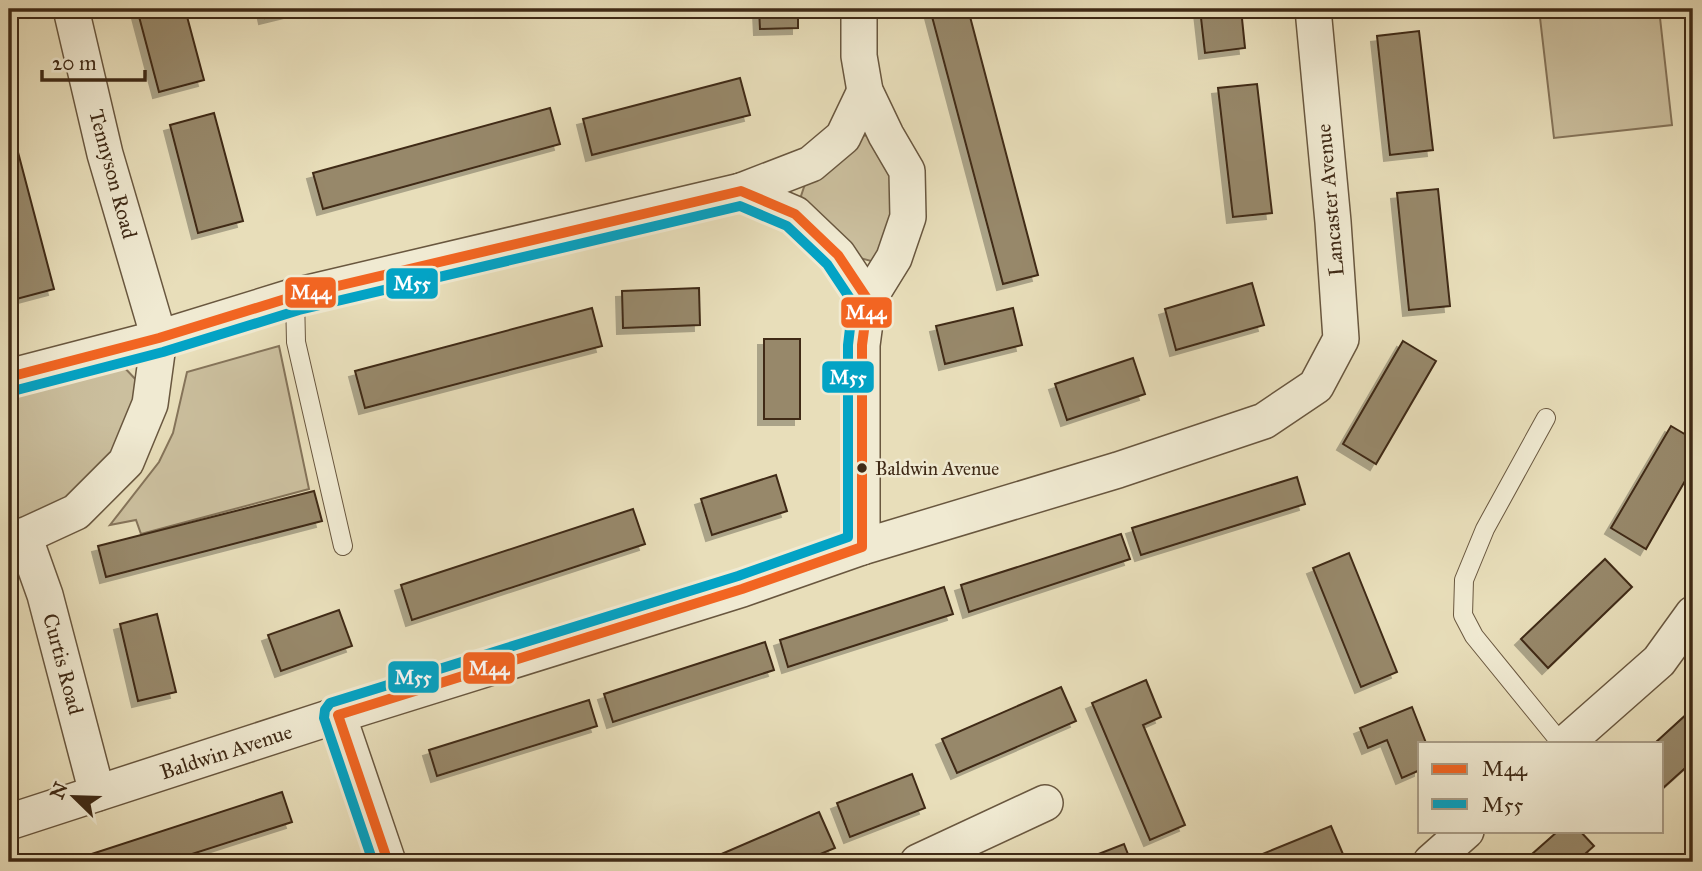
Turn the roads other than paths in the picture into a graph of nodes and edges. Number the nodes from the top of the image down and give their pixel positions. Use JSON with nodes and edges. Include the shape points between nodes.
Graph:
{"nodes":[{"id":1,"x":71,"y":9,"type":"edge"},
{"id":2,"x":859,"y":9,"type":"edge"},
{"id":3,"x":1312,"y":9,"type":"edge"},
{"id":4,"x":865,"y":91,"type":"junction"},
{"id":5,"x":741,"y":191,"type":"junction"},
{"id":6,"x":295,"y":296,"type":"junction"},
{"id":7,"x":867,"y":300,"type":"junction"},
{"id":8,"x":159,"y":338,"type":"junction"},
{"id":9,"x":9,"y":377,"type":"edge"},
{"id":10,"x":1315,"y":386,"type":"joint"},
{"id":11,"x":1546,"y":418,"type":"dead end"},
{"id":12,"x":17,"y":536,"type":"edge"},
{"id":13,"x":343,"y":546,"type":"dead end"},
{"id":14,"x":862,"y":547,"type":"junction"},
{"id":15,"x":1693,"y":614,"type":"edge"},
{"id":16,"x":338,"y":715,"type":"junction"},
{"id":17,"x":1562,"y":742,"type":"edge"},
{"id":18,"x":1564,"y":742,"type":"edge"},
{"id":19,"x":97,"y":793,"type":"junction"},
{"id":20,"x":1045,"y":803,"type":"dead end"},
{"id":21,"x":9,"y":822,"type":"edge"},
{"id":22,"x":1465,"y":832,"type":"edge"},
{"id":23,"x":388,"y":862,"type":"edge"},
{"id":24,"x":918,"y":862,"type":"edge"},
{"id":25,"x":1431,"y":862,"type":"edge"}],
"edges":[{"from":1,"to":8,"type":"street","name":"Tennyson Road","via":[[105,154]]},
{"from":2,"to":4,"type":"street"},
{"from":3,"to":10,"type":"street","name":"Lancaster Avenue","via":[[1341,339]]},
{"from":4,"to":5,"type":"street","via":[[843,137],[811,164]]},
{"from":4,"to":7,"type":"street","via":[[907,171],[908,216],[894,258]]},
{"from":5,"to":6,"type":"street"},
{"from":5,"to":7,"type":"street","via":[[795,214],[838,255]]},
{"from":6,"to":8,"type":"street"},
{"from":6,"to":13,"type":"lane","via":[[296,342]]},
{"from":7,"to":14,"type":"street","via":[[862,345]]},
{"from":8,"to":9,"type":"street"},
{"from":8,"to":12,"type":"street","via":[[150,404],[127,462],[76,512]]},
{"from":10,"to":14,"type":"street","name":"Baldwin Avenue","via":[[1264,421]]},
{"from":11,"to":17,"type":"lane","via":[[1485,529],[1464,580],[1463,615],[1474,636]]},
{"from":12,"to":19,"type":"street","name":"Curtis Road","via":[[45,595]]},
{"from":14,"to":16,"type":"street","name":"Baldwin Avenue","via":[[728,594]]},
{"from":15,"to":18,"type":"street","via":[[1659,661]]},
{"from":16,"to":19,"type":"street","name":"Baldwin Avenue"},
{"from":16,"to":23,"type":"street"},
{"from":19,"to":21,"type":"street","name":"Baldwin Avenue"},
{"from":20,"to":24,"type":"street"},
{"from":22,"to":25,"type":"street"}]}
